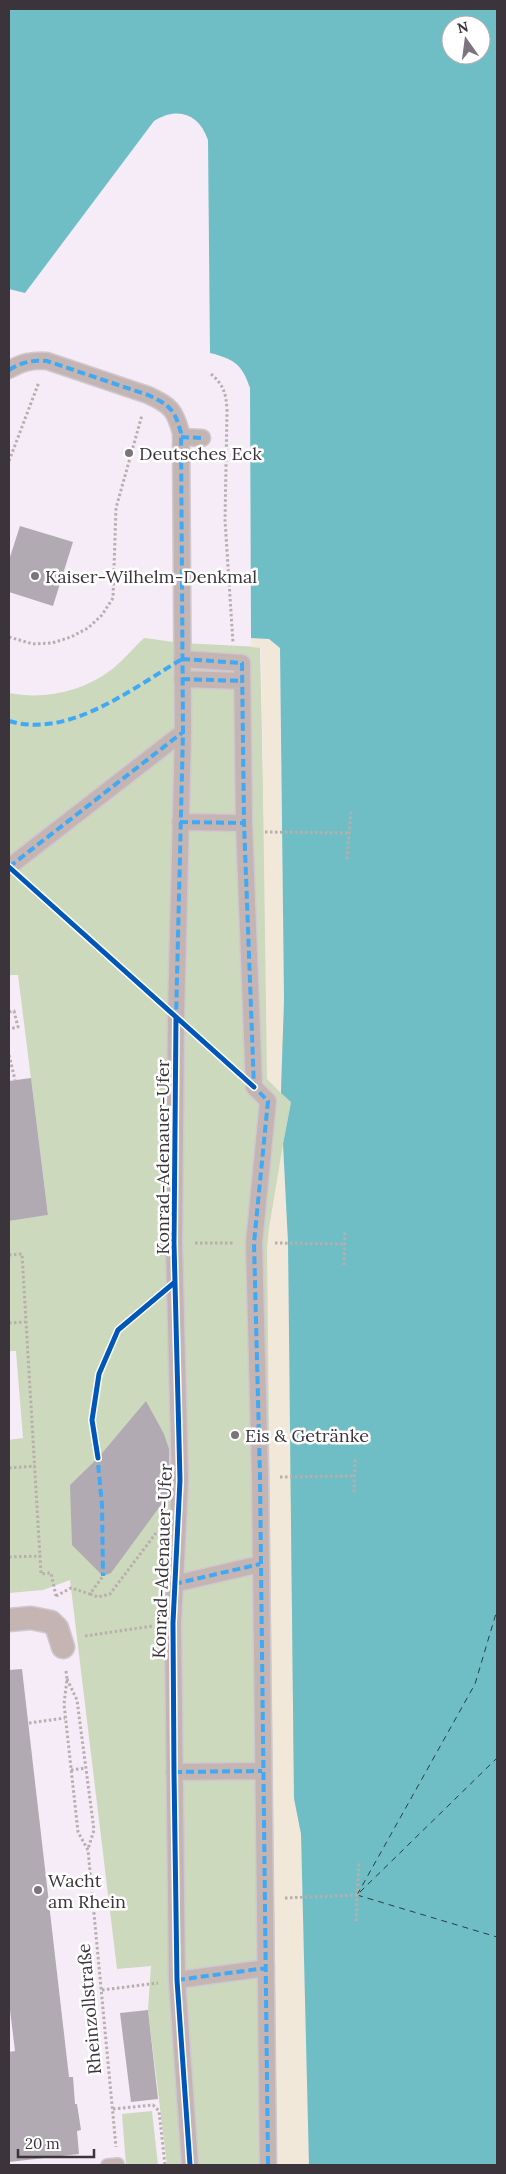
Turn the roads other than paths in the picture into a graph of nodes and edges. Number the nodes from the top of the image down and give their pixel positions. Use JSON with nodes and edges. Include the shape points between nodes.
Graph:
{"nodes":[{"id":1,"x":9,"y":370,"type":"edge"},
{"id":2,"x":181,"y":437,"type":"junction"},
{"id":3,"x":202,"y":438,"type":"dead end"},
{"id":4,"x":182,"y":659,"type":"junction"},
{"id":5,"x":182,"y":679,"type":"junction"},
{"id":6,"x":242,"y":681,"type":"junction"},
{"id":7,"x":182,"y":732,"type":"junction"},
{"id":8,"x":180,"y":822,"type":"junction"},
{"id":9,"x":244,"y":827,"type":"junction"},
{"id":10,"x":9,"y":867,"type":"edge"},
{"id":11,"x":260,"y":1564,"type":"junction"},
{"id":12,"x":174,"y":1584,"type":"junction"},
{"id":13,"x":9,"y":1620,"type":"edge"},
{"id":14,"x":63,"y":1650,"type":"road end"},
{"id":15,"x":262,"y":1771,"type":"junction"},
{"id":16,"x":174,"y":1772,"type":"junction"},
{"id":17,"x":266,"y":1968,"type":"junction"},
{"id":18,"x":177,"y":1980,"type":"junction"},
{"id":19,"x":190,"y":2165,"type":"edge"},
{"id":20,"x":268,"y":2165,"type":"edge"}],
"edges":[{"from":1,"to":2,"type":"street","name":"Konrad-Adenauer-Ufer","via":[[20,363],[47,361],[148,396],[170,408],[177,418]]},
{"from":2,"to":3,"type":"street"},
{"from":2,"to":4,"type":"street","name":"Konrad-Adenauer-Ufer"},
{"from":4,"to":5,"type":"street","name":"Konrad-Adenauer-Ufer"},
{"from":4,"to":6,"type":"street","via":[[242,663]]},
{"from":5,"to":6,"type":"street"},
{"from":5,"to":7,"type":"street","name":"Konrad-Adenauer-Ufer"},
{"from":6,"to":9,"type":"street"},
{"from":7,"to":8,"type":"street","name":"Konrad-Adenauer-Ufer"},
{"from":7,"to":10,"type":"street"},
{"from":8,"to":9,"type":"street"},
{"from":8,"to":12,"type":"street","name":"Konrad-Adenauer-Ufer","via":[[174,1243],[180,1480]]},
{"from":9,"to":11,"type":"street","via":[[254,1087],[268,1101],[260,1243]]},
{"from":11,"to":12,"type":"street","name":"Konrad-Adenauer-Ufer"},
{"from":11,"to":15,"type":"street"},
{"from":12,"to":16,"type":"street","name":"Konrad-Adenauer-Ufer"},
{"from":13,"to":14,"type":"street","via":[[30,1618],[51,1622]]},
{"from":15,"to":16,"type":"street"},
{"from":15,"to":17,"type":"street"},
{"from":16,"to":18,"type":"street","name":"Konrad-Adenauer-Ufer"},
{"from":17,"to":18,"type":"street"},
{"from":17,"to":20,"type":"street"},
{"from":18,"to":19,"type":"street","name":"Konrad-Adenauer-Ufer"}]}
